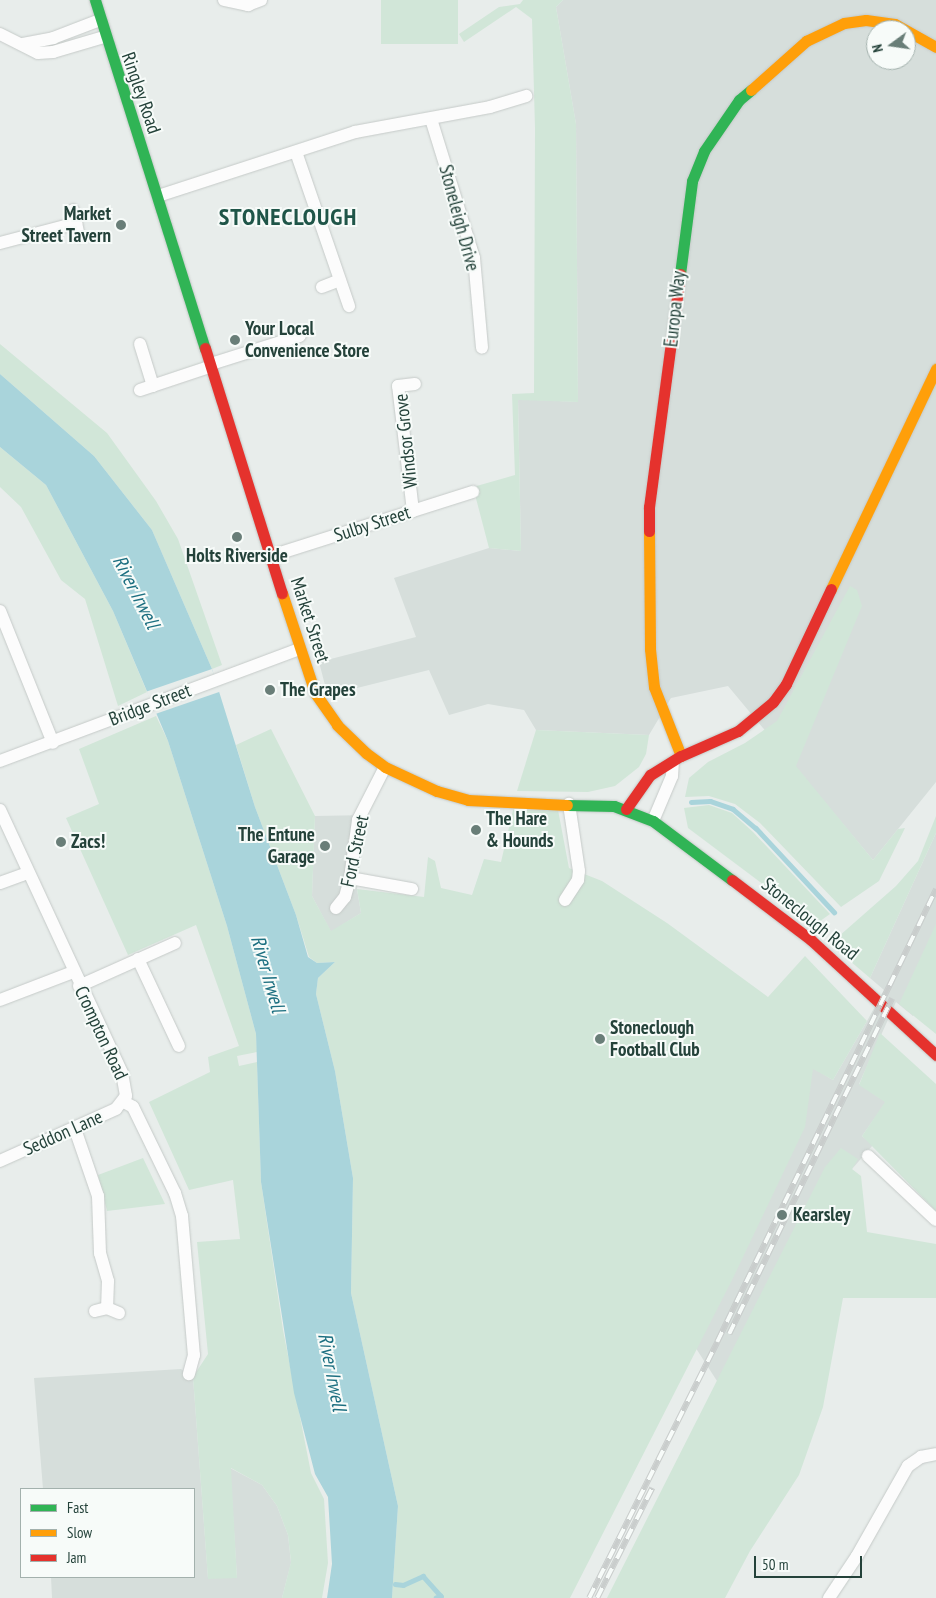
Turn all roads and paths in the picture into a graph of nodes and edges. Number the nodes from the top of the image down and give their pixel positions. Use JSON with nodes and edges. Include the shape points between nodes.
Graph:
{"nodes":[{"id":1,"x":95,"y":0,"type":"edge"},
{"id":2,"x":224,"y":0,"type":"edge"},
{"id":3,"x":261,"y":0,"type":"edge"},
{"id":4,"x":100,"y":20,"type":"junction"},
{"id":5,"x":0,"y":34,"type":"edge"},
{"id":6,"x":104,"y":36,"type":"junction"},
{"id":7,"x":23,"y":44,"type":"junction"},
{"id":8,"x":936,"y":47,"type":"edge"},
{"id":9,"x":526,"y":96,"type":"dead end"},
{"id":10,"x":431,"y":119,"type":"junction"},
{"id":11,"x":296,"y":152,"type":"junction"},
{"id":12,"x":158,"y":196,"type":"junction"},
{"id":13,"x":73,"y":210,"type":"dead end"},
{"id":14,"x":76,"y":223,"type":"junction"},
{"id":15,"x":79,"y":236,"type":"dead end"},
{"id":16,"x":0,"y":243,"type":"edge"},
{"id":17,"x":340,"y":280,"type":"junction"},
{"id":18,"x":322,"y":287,"type":"dead end"},
{"id":19,"x":349,"y":306,"type":"dead end"},
{"id":20,"x":300,"y":336,"type":"dead end"},
{"id":21,"x":140,"y":344,"type":"dead end"},
{"id":22,"x":481,"y":348,"type":"dead end"},
{"id":23,"x":212,"y":365,"type":"junction"},
{"id":24,"x":936,"y":369,"type":"edge"},
{"id":25,"x":415,"y":384,"type":"dead end"},
{"id":26,"x":153,"y":386,"type":"junction"},
{"id":27,"x":140,"y":390,"type":"dead end"},
{"id":28,"x":473,"y":492,"type":"dead end"},
{"id":29,"x":413,"y":511,"type":"junction"},
{"id":30,"x":271,"y":556,"type":"junction"},
{"id":31,"x":2,"y":619,"type":"edge"},
{"id":32,"x":300,"y":649,"type":"junction"},
{"id":33,"x":53,"y":743,"type":"junction"},
{"id":34,"x":677,"y":760,"type":"junction"},
{"id":35,"x":0,"y":761,"type":"edge"},
{"id":36,"x":385,"y":766,"type":"junction"},
{"id":37,"x":569,"y":804,"type":"junction"},
{"id":38,"x":626,"y":809,"type":"junction"},
{"id":39,"x":0,"y":810,"type":"edge"},
{"id":40,"x":652,"y":821,"type":"junction"},
{"id":41,"x":27,"y":873,"type":"junction"},
{"id":42,"x":350,"y":878,"type":"junction"},
{"id":43,"x":0,"y":883,"type":"edge"},
{"id":44,"x":412,"y":889,"type":"dead end"},
{"id":45,"x":566,"y":900,"type":"dead end"},
{"id":46,"x":336,"y":908,"type":"dead end"},
{"id":47,"x":175,"y":943,"type":"dead end"},
{"id":48,"x":138,"y":960,"type":"junction"},
{"id":49,"x":73,"y":972,"type":"junction"},
{"id":50,"x":80,"y":986,"type":"junction"},
{"id":51,"x":0,"y":1000,"type":"edge"},
{"id":52,"x":178,"y":1046,"type":"dead end"},
{"id":53,"x":936,"y":1055,"type":"edge"},
{"id":54,"x":124,"y":1102,"type":"junction"},
{"id":55,"x":75,"y":1130,"type":"junction"},
{"id":56,"x":868,"y":1156,"type":"dead end"},
{"id":57,"x":0,"y":1161,"type":"edge"},
{"id":58,"x":936,"y":1220,"type":"edge"},
{"id":59,"x":119,"y":1314,"type":"dead end"},
{"id":60,"x":189,"y":1374,"type":"dead end"},
{"id":61,"x":936,"y":1454,"type":"edge"},
{"id":62,"x":829,"y":1598,"type":"edge"}],
"edges":[{"from":1,"to":4,"type":"main road","name":"Ringley Road"},
{"from":2,"to":3,"type":"street","via":[[248,5]]},
{"from":4,"to":6,"type":"main road","name":"Ringley Road"},
{"from":4,"to":7,"type":"street","via":[[53,38]]},
{"from":5,"to":7,"type":"street"},
{"from":6,"to":7,"type":"street","via":[[52,52],[38,53]]},
{"from":6,"to":12,"type":"main road","name":"Ringley Road"},
{"from":8,"to":34,"type":"main road","name":"Europa Way","via":[[895,24],[866,20],[844,23],[825,31],[806,42],[739,100],[704,152],[692,182],[649,506],[650,649],[654,687]]},
{"from":9,"to":10,"type":"street"},
{"from":10,"to":11,"type":"street","via":[[356,132]]},
{"from":10,"to":22,"type":"street","name":"Stoneleigh Drive","via":[[474,258]]},
{"from":11,"to":12,"type":"street"},
{"from":11,"to":17,"type":"street"},
{"from":12,"to":23,"type":"main road","name":"Market Street"},
{"from":13,"to":14,"type":"street"},
{"from":14,"to":15,"type":"street"},
{"from":14,"to":16,"type":"street"},
{"from":17,"to":18,"type":"street"},
{"from":17,"to":19,"type":"street"},
{"from":20,"to":23,"type":"street"},
{"from":21,"to":26,"type":"street"},
{"from":23,"to":26,"type":"street"},
{"from":23,"to":30,"type":"main road","name":"Market Street"},
{"from":24,"to":34,"type":"main road","via":[[786,684],[773,702],[738,731]]},
{"from":25,"to":29,"type":"street","name":"Windsor Grove","via":[[398,386]]},
{"from":26,"to":27,"type":"street"},
{"from":28,"to":29,"type":"street","name":"Sulby Street"},
{"from":29,"to":30,"type":"street","name":"Sulby Street"},
{"from":30,"to":32,"type":"main road","name":"Market Street"},
{"from":31,"to":33,"type":"street"},
{"from":32,"to":33,"type":"street","name":"Bridge Street"},
{"from":32,"to":36,"type":"main road","name":"Market Street","via":[[325,710],[351,740]]},
{"from":33,"to":35,"type":"street","name":"Bridge Street"},
{"from":34,"to":38,"type":"main road","via":[[650,775]]},
{"from":34,"to":40,"type":"street"},
{"from":36,"to":37,"type":"main road","name":"Market Street","via":[[437,791],[468,800]]},
{"from":36,"to":42,"type":"street","name":"Ford Street","via":[[358,820]]},
{"from":37,"to":38,"type":"main road","name":"Market Street"},
{"from":37,"to":45,"type":"street","via":[[579,871],[578,880]]},
{"from":38,"to":40,"type":"main road","name":"Market Street"},
{"from":39,"to":41,"type":"street","name":"Crompton Road"},
{"from":40,"to":53,"type":"main road","name":"Stoneclough Road","via":[[811,940]]},
{"from":41,"to":43,"type":"street"},
{"from":41,"to":49,"type":"street","name":"Crompton Road"},
{"from":42,"to":44,"type":"street"},
{"from":42,"to":46,"type":"street","name":"Ford Street","via":[[345,897]]},
{"from":47,"to":48,"type":"street"},
{"from":48,"to":50,"type":"street"},
{"from":48,"to":52,"type":"street"},
{"from":49,"to":50,"type":"street","name":"Crompton Road"},
{"from":49,"to":51,"type":"street"},
{"from":50,"to":54,"type":"street","name":"Crompton Road","via":[[122,1073],[126,1090]]},
{"from":54,"to":55,"type":"street","name":"Seddon Lane"},
{"from":54,"to":60,"type":"street","name":"Crompton Road","via":[[133,1107],[175,1193],[182,1216],[194,1355]]},
{"from":55,"to":57,"type":"street","name":"Seddon Lane"},
{"from":55,"to":59,"type":"street","via":[[98,1196],[100,1253],[108,1281],[101,1309]]},
{"from":56,"to":58,"type":"street"},
{"from":61,"to":62,"type":"street","via":[[921,1457],[908,1466]]}]}
